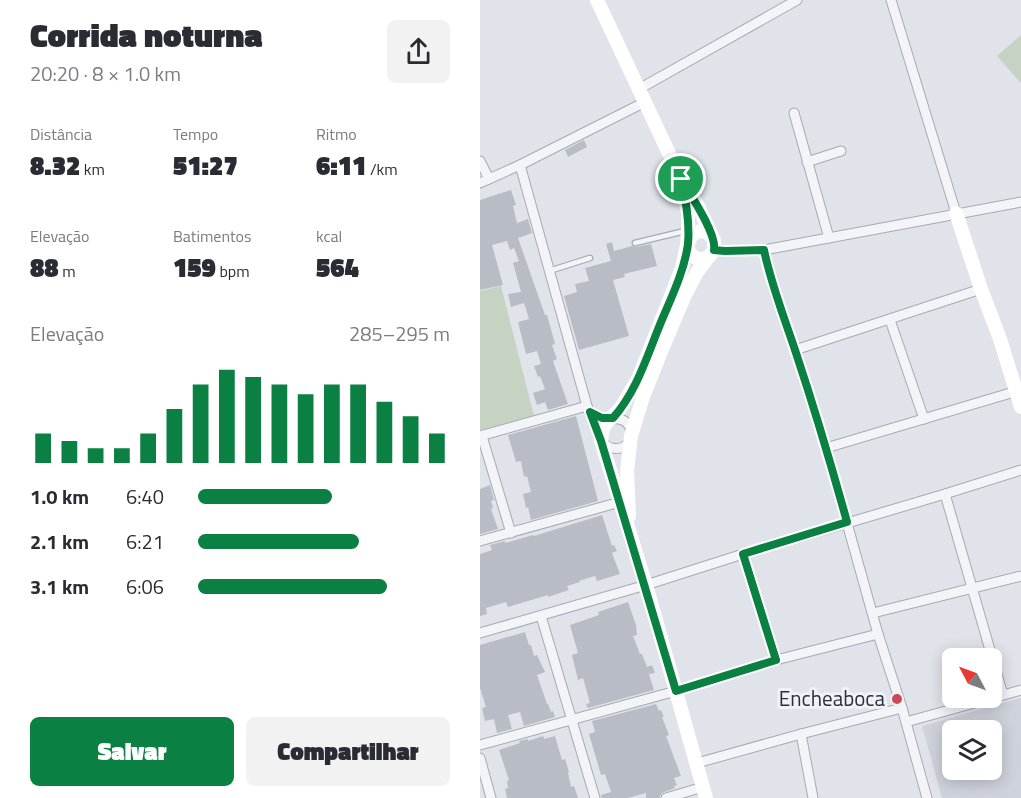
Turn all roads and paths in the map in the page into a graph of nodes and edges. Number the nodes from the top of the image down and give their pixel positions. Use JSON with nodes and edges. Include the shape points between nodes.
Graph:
{"nodes":[{"id":1,"x":597,"y":0,"type":"edge"},
{"id":2,"x":797,"y":0,"type":"edge"},
{"id":3,"x":891,"y":0,"type":"edge"},
{"id":4,"x":642,"y":95,"type":"junction"},
{"id":5,"x":794,"y":113,"type":"dead end"},
{"id":6,"x":841,"y":151,"type":"dead end"},
{"id":7,"x":480,"y":160,"type":"edge"},
{"id":8,"x":807,"y":162,"type":"junction"},
{"id":9,"x":520,"y":165,"type":"junction"},
{"id":10,"x":681,"y":179,"type":"junction"},
{"id":11,"x":484,"y":181,"type":"edge"},
{"id":12,"x":1021,"y":202,"type":"edge"},
{"id":13,"x":956,"y":213,"type":"junction"},
{"id":14,"x":688,"y":230,"type":"junction"},
{"id":15,"x":828,"y":238,"type":"junction"},
{"id":16,"x":635,"y":243,"type":"dead end"},
{"id":17,"x":687,"y":245,"type":"junction"},
{"id":18,"x":712,"y":247,"type":"junction"},
{"id":19,"x":764,"y":250,"type":"junction"},
{"id":20,"x":590,"y":258,"type":"dead end"},
{"id":21,"x":549,"y":271,"type":"junction"},
{"id":22,"x":981,"y":289,"type":"junction"},
{"id":23,"x":890,"y":320,"type":"junction"},
{"id":24,"x":795,"y":350,"type":"junction"},
{"id":25,"x":1017,"y":391,"type":"junction"},
{"id":26,"x":1021,"y":407,"type":"edge"},
{"id":27,"x":588,"y":409,"type":"junction"},
{"id":28,"x":613,"y":418,"type":"junction"},
{"id":29,"x":924,"y":419,"type":"junction"},
{"id":30,"x":481,"y":436,"type":"edge"},
{"id":31,"x":631,"y":436,"type":"junction"},
{"id":32,"x":601,"y":441,"type":"junction"},
{"id":33,"x":826,"y":448,"type":"junction"},
{"id":34,"x":1021,"y":470,"type":"edge"},
{"id":35,"x":945,"y":494,"type":"junction"},
{"id":36,"x":620,"y":502,"type":"junction"},
{"id":37,"x":847,"y":522,"type":"junction"},
{"id":38,"x":511,"y":533,"type":"junction"},
{"id":39,"x":631,"y":536,"type":"junction"},
{"id":40,"x":480,"y":542,"type":"edge"},
{"id":41,"x":743,"y":554,"type":"junction"},
{"id":42,"x":1021,"y":576,"type":"edge"},
{"id":43,"x":646,"y":585,"type":"junction"},
{"id":44,"x":973,"y":588,"type":"junction"},
{"id":45,"x":873,"y":613,"type":"junction"},
{"id":46,"x":541,"y":616,"type":"junction"},
{"id":47,"x":480,"y":633,"type":"edge"},
{"id":48,"x":878,"y":634,"type":"junction"},
{"id":49,"x":776,"y":660,"type":"junction"},
{"id":50,"x":1021,"y":690,"type":"edge"},
{"id":51,"x":676,"y":691,"type":"junction"},
{"id":52,"x":1003,"y":695,"type":"junction"},
{"id":53,"x":902,"y":708,"type":"junction"},
{"id":54,"x":572,"y":720,"type":"junction"},
{"id":55,"x":906,"y":722,"type":"junction"},
{"id":56,"x":801,"y":734,"type":"junction"},
{"id":57,"x":480,"y":745,"type":"edge"},
{"id":58,"x":480,"y":758,"type":"edge"},
{"id":59,"x":697,"y":763,"type":"junction"},
{"id":60,"x":705,"y":793,"type":"edge"},
{"id":61,"x":491,"y":798,"type":"edge"},
{"id":62,"x":595,"y":798,"type":"edge"},
{"id":63,"x":666,"y":798,"type":"edge"},
{"id":64,"x":813,"y":798,"type":"edge"},
{"id":65,"x":927,"y":798,"type":"edge"}],
"edges":[{"from":1,"to":4,"type":"main road"},
{"from":2,"to":4,"type":"street"},
{"from":3,"to":13,"type":"street"},
{"from":4,"to":9,"type":"street"},
{"from":4,"to":10,"type":"main road"},
{"from":5,"to":8,"type":"street"},
{"from":6,"to":8,"type":"street"},
{"from":7,"to":11,"type":"street"},
{"from":8,"to":15,"type":"street"},
{"from":9,"to":11,"type":"street"},
{"from":9,"to":21,"type":"street"},
{"from":10,"to":14,"type":"main road"},
{"from":10,"to":18,"type":"main road","via":[[698,206]]},
{"from":12,"to":13,"type":"street"},
{"from":13,"to":15,"type":"street"},
{"from":13,"to":22,"type":"main road"},
{"from":14,"to":16,"type":"lane"},
{"from":14,"to":17,"type":"main road"},
{"from":15,"to":19,"type":"street"},
{"from":17,"to":18,"type":"main road","via":[[697,258],[706,258]]},
{"from":17,"to":18,"type":"main road","via":[[699,231],[708,233]]},
{"from":17,"to":28,"type":"main road","via":[[674,291],[638,378]]},
{"from":18,"to":19,"type":"street","via":[[725,251]]},
{"from":18,"to":31,"type":"main road","via":[[684,297]]},
{"from":19,"to":24,"type":"street"},
{"from":20,"to":21,"type":"lane"},
{"from":21,"to":27,"type":"street"},
{"from":22,"to":23,"type":"street"},
{"from":22,"to":25,"type":"main road"},
{"from":23,"to":24,"type":"street"},
{"from":23,"to":29,"type":"street"},
{"from":24,"to":33,"type":"street"},
{"from":25,"to":26,"type":"main road"},
{"from":25,"to":29,"type":"street"},
{"from":27,"to":28,"type":"street","via":[[602,418]]},
{"from":27,"to":30,"type":"street"},
{"from":27,"to":32,"type":"street"},
{"from":28,"to":31,"type":"street","via":[[627,423]]},
{"from":28,"to":32,"type":"main road","via":[[603,428]]},
{"from":29,"to":33,"type":"street"},
{"from":30,"to":38,"type":"street"},
{"from":31,"to":32,"type":"street","via":[[617,449]]},
{"from":31,"to":39,"type":"main road","via":[[627,471]]},
{"from":32,"to":36,"type":"main road"},
{"from":33,"to":37,"type":"street"},
{"from":34,"to":35,"type":"street"},
{"from":35,"to":37,"type":"street"},
{"from":35,"to":44,"type":"street"},
{"from":36,"to":38,"type":"street"},
{"from":36,"to":39,"type":"main road"},
{"from":37,"to":41,"type":"street"},
{"from":37,"to":45,"type":"street"},
{"from":38,"to":40,"type":"street"},
{"from":39,"to":43,"type":"main road"},
{"from":41,"to":43,"type":"street"},
{"from":41,"to":49,"type":"street"},
{"from":42,"to":44,"type":"street"},
{"from":43,"to":46,"type":"street"},
{"from":43,"to":51,"type":"main road"},
{"from":44,"to":45,"type":"street"},
{"from":44,"to":52,"type":"street"},
{"from":45,"to":48,"type":"street"},
{"from":46,"to":47,"type":"street"},
{"from":46,"to":54,"type":"street"},
{"from":48,"to":49,"type":"street"},
{"from":48,"to":53,"type":"street"},
{"from":49,"to":51,"type":"street"},
{"from":50,"to":52,"type":"street"},
{"from":51,"to":54,"type":"street"},
{"from":51,"to":59,"type":"main road"},
{"from":52,"to":55,"type":"street"},
{"from":53,"to":55,"type":"street"},
{"from":53,"to":56,"type":"street"},
{"from":54,"to":57,"type":"street"},
{"from":54,"to":62,"type":"street"},
{"from":55,"to":65,"type":"street"},
{"from":56,"to":59,"type":"street"},
{"from":56,"to":64,"type":"street"},
{"from":58,"to":61,"type":"street"},
{"from":59,"to":60,"type":"main road"},
{"from":60,"to":63,"type":"street"}]}
